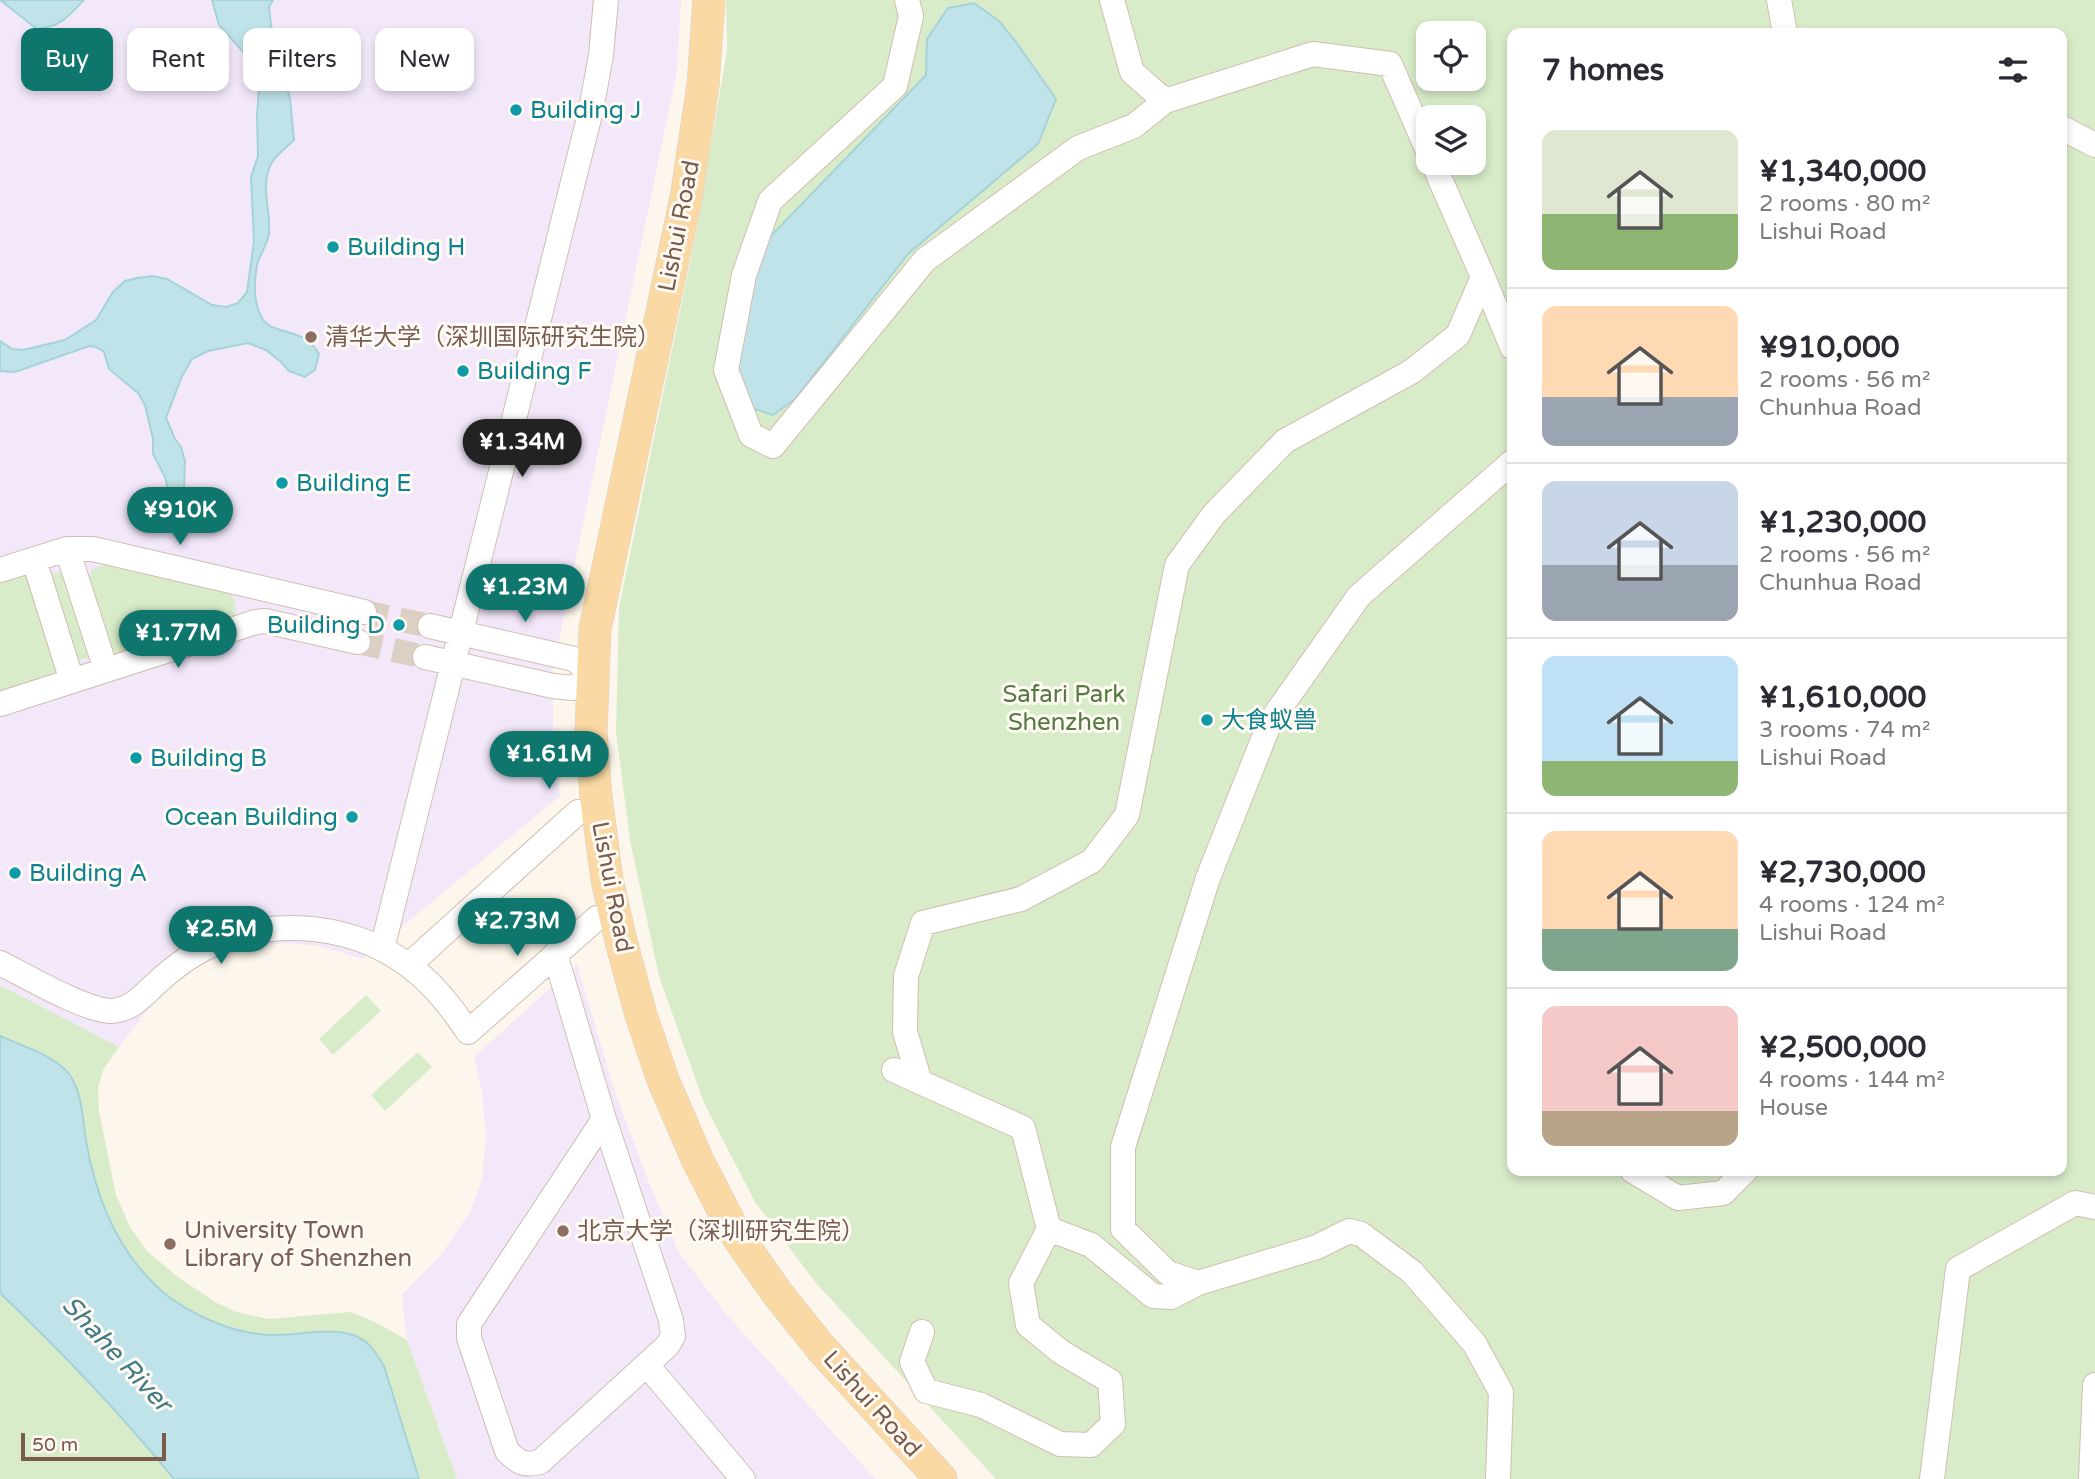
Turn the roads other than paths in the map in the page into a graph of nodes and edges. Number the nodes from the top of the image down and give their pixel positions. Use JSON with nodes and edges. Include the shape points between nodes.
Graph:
{"nodes":[{"id":1,"x":606,"y":0,"type":"edge"},
{"id":2,"x":693,"y":0,"type":"edge"},
{"id":3,"x":709,"y":0,"type":"edge"},
{"id":4,"x":907,"y":0,"type":"edge"},
{"id":5,"x":1112,"y":0,"type":"edge"},
{"id":6,"x":1779,"y":0,"type":"edge"},
{"id":7,"x":1784,"y":28,"type":"edge"},
{"id":8,"x":1164,"y":101,"type":"junction"},
{"id":9,"x":1416,"y":124,"type":"edge"},
{"id":10,"x":2067,"y":131,"type":"edge"},
{"id":11,"x":2095,"y":145,"type":"edge"},
{"id":12,"x":1438,"y":175,"type":"edge"},
{"id":13,"x":1483,"y":277,"type":"junction"},
{"id":14,"x":1507,"y":334,"type":"edge"},
{"id":15,"x":1507,"y":466,"type":"edge"},
{"id":16,"x":67,"y":549,"type":"junction"},
{"id":17,"x":34,"y":560,"type":"junction"},
{"id":18,"x":0,"y":570,"type":"edge"},
{"id":19,"x":271,"y":591,"type":"junction"},
{"id":20,"x":363,"y":612,"type":"tunnel mouth"},
{"id":21,"x":265,"y":621,"type":"junction"},
{"id":22,"x":429,"y":626,"type":"tunnel mouth"},
{"id":23,"x":460,"y":633,"type":"junction"},
{"id":24,"x":358,"y":642,"type":"tunnel mouth"},
{"id":25,"x":425,"y":657,"type":"tunnel mouth"},
{"id":26,"x":453,"y":663,"type":"junction"},
{"id":27,"x":106,"y":670,"type":"junction"},
{"id":28,"x":580,"y":674,"type":"junction"},
{"id":29,"x":72,"y":681,"type":"junction"},
{"id":30,"x":0,"y":705,"type":"edge"},
{"id":31,"x":578,"y":812,"type":"junction"},
{"id":32,"x":597,"y":918,"type":"junction"},
{"id":33,"x":382,"y":949,"type":"junction"},
{"id":34,"x":555,"y":954,"type":"junction"},
{"id":35,"x":0,"y":963,"type":"edge"},
{"id":36,"x":409,"y":965,"type":"junction"},
{"id":37,"x":894,"y":1070,"type":"dead end"},
{"id":38,"x":920,"y":1082,"type":"junction"},
{"id":39,"x":604,"y":1119,"type":"junction"},
{"id":40,"x":1641,"y":1176,"type":"edge"},
{"id":41,"x":1740,"y":1176,"type":"edge"},
{"id":42,"x":2095,"y":1207,"type":"edge"},
{"id":43,"x":1049,"y":1229,"type":"junction"},
{"id":44,"x":1198,"y":1283,"type":"junction"},
{"id":45,"x":922,"y":1332,"type":"dead end"},
{"id":46,"x":647,"y":1365,"type":"junction"},
{"id":47,"x":2095,"y":1385,"type":"edge"},
{"id":48,"x":743,"y":1479,"type":"edge"},
{"id":49,"x":918,"y":1479,"type":"edge"},
{"id":50,"x":941,"y":1479,"type":"edge"},
{"id":51,"x":1498,"y":1479,"type":"edge"},
{"id":52,"x":1932,"y":1479,"type":"edge"},
{"id":53,"x":2091,"y":1479,"type":"edge"}],
"edges":[{"from":1,"to":23,"type":"street","via":[[591,110]]},
{"from":2,"to":28,"type":"main road","name":"Lishui Road","via":[[675,162],[576,624]]},
{"from":3,"to":28,"type":"main road","name":"Lishui Road","via":[[703,85],[686,198],[595,629]]},
{"from":4,"to":8,"type":"street","via":[[911,16],[895,86],[770,201],[744,275],[726,370],[751,435],[773,446],[925,260],[1078,148],[1135,126]]},
{"from":5,"to":8,"type":"street","via":[[1132,72]]},
{"from":6,"to":7,"type":"street"},
{"from":8,"to":9,"type":"street","via":[[1313,54],[1390,64]]},
{"from":10,"to":11,"type":"street"},
{"from":12,"to":13,"type":"street"},
{"from":13,"to":14,"type":"street"},
{"from":13,"to":38,"type":"street","via":[[1458,335],[1411,372],[1285,441],[1214,514],[1177,565],[1127,815],[1092,861],[1021,899],[923,923],[906,976],[905,1032]]},
{"from":15,"to":44,"type":"street","via":[[1359,596],[1270,722],[1208,878],[1124,1147],[1123,1229],[1168,1273]]},
{"from":16,"to":17,"type":"street"},
{"from":16,"to":19,"type":"street","via":[[93,549]]},
{"from":16,"to":27,"type":"street"},
{"from":17,"to":18,"type":"street"},
{"from":17,"to":29,"type":"street"},
{"from":19,"to":20,"type":"street"},
{"from":19,"to":21,"type":"street"},
{"from":21,"to":24,"type":"street"},
{"from":21,"to":27,"type":"street"},
{"from":22,"to":23,"type":"street"},
{"from":23,"to":26,"type":"street"},
{"from":23,"to":28,"type":"street"},
{"from":25,"to":26,"type":"street"},
{"from":26,"to":28,"type":"street","via":[[553,686]]},
{"from":26,"to":33,"type":"street"},
{"from":27,"to":29,"type":"street"},
{"from":28,"to":31,"type":"main road","name":"Lishui Road","via":[[571,729]]},
{"from":28,"to":50,"type":"main road","name":"Lishui Road","via":[[607,880],[622,945],[663,1080],[698,1161],[735,1233],[777,1293]]},
{"from":29,"to":30,"type":"street"},
{"from":31,"to":32,"type":"main road","name":"Lishui Road"},
{"from":31,"to":36,"type":"street"},
{"from":32,"to":34,"type":"street"},
{"from":32,"to":49,"type":"main road","name":"Lishui Road","via":[[649,1083],[683,1166],[723,1242],[766,1306]]},
{"from":33,"to":35,"type":"street","via":[[317,929],[250,933],[191,956],[133,1005],[113,1011],[89,1007]]},
{"from":33,"to":36,"type":"street"},
{"from":34,"to":36,"type":"street","via":[[468,1032],[442,995]]},
{"from":34,"to":39,"type":"street"},
{"from":37,"to":38,"type":"street"},
{"from":38,"to":43,"type":"street","via":[[1023,1128]]},
{"from":39,"to":46,"type":"street","via":[[671,1320],[673,1336]]},
{"from":39,"to":46,"type":"street","via":[[469,1324],[469,1338],[507,1451],[526,1465],[540,1462]]},
{"from":40,"to":41,"type":"street","via":[[1678,1198],[1723,1193]]},
{"from":42,"to":52,"type":"street","via":[[2075,1203],[1958,1269]]},
{"from":43,"to":44,"type":"street","via":[[1091,1245],[1153,1296],[1171,1297]]},
{"from":43,"to":45,"type":"street","via":[[1021,1283],[1028,1325],[1061,1352],[1110,1381],[1113,1424],[1091,1445],[1060,1444],[981,1405],[926,1391],[912,1362]]},
{"from":44,"to":51,"type":"street","via":[[1317,1247],[1349,1231],[1361,1234],[1412,1272],[1474,1343],[1501,1392]]},
{"from":46,"to":48,"type":"street"},
{"from":47,"to":53,"type":"street"}]}
